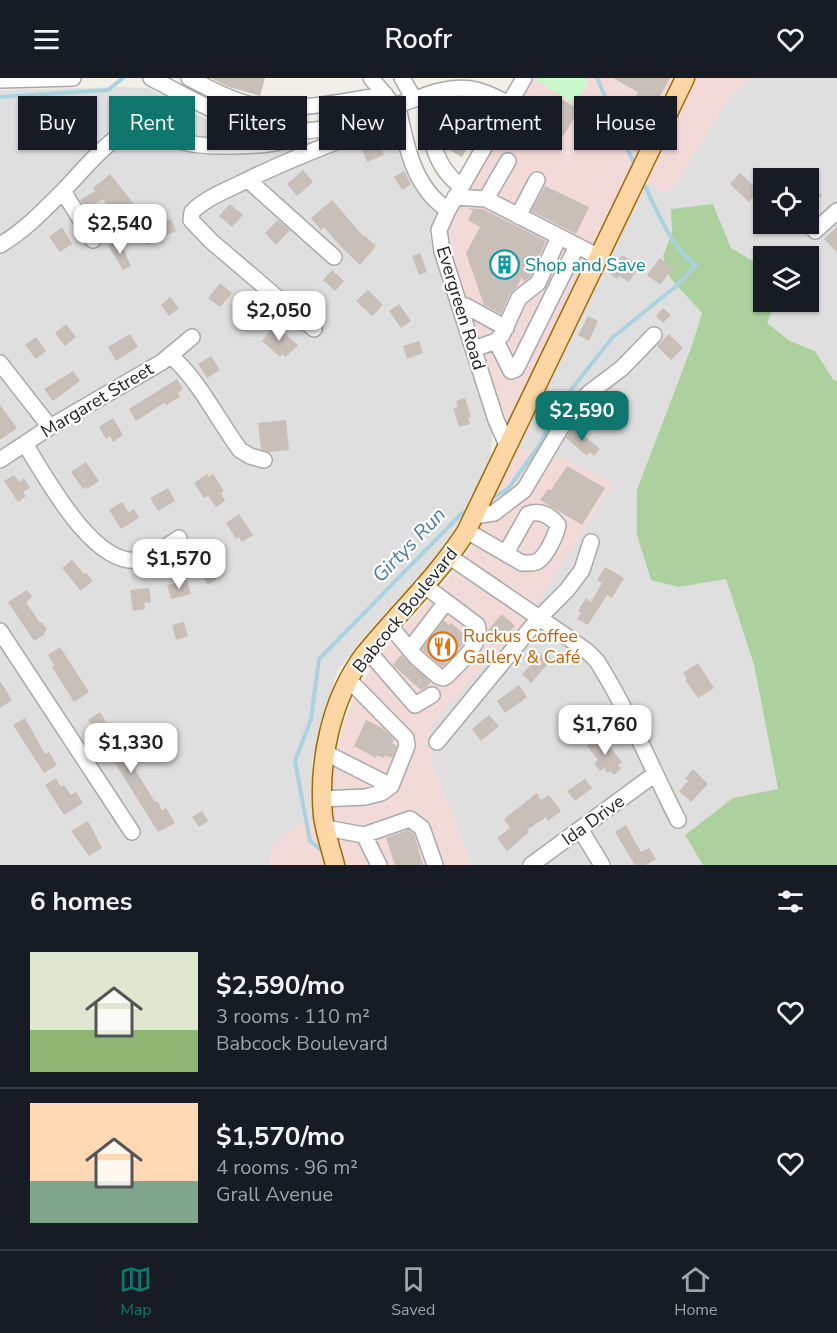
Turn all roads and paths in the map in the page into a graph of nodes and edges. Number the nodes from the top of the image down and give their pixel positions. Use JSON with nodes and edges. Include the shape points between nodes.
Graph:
{"nodes":[{"id":1,"x":73,"y":78,"type":"edge"},
{"id":2,"x":189,"y":78,"type":"edge"},
{"id":3,"x":371,"y":78,"type":"edge"},
{"id":4,"x":402,"y":78,"type":"edge"},
{"id":5,"x":524,"y":78,"type":"edge"},
{"id":6,"x":685,"y":78,"type":"edge"},
{"id":7,"x":156,"y":79,"type":"edge"},
{"id":8,"x":0,"y":80,"type":"edge"},
{"id":9,"x":386,"y":96,"type":"edge"},
{"id":10,"x":419,"y":96,"type":"edge"},
{"id":11,"x":424,"y":96,"type":"edge"},
{"id":12,"x":493,"y":96,"type":"edge"},
{"id":13,"x":514,"y":96,"type":"edge"},
{"id":14,"x":319,"y":105,"type":"edge"},
{"id":15,"x":207,"y":107,"type":"edge"},
{"id":16,"x":406,"y":142,"type":"edge"},
{"id":17,"x":207,"y":147,"type":"edge"},
{"id":18,"x":319,"y":148,"type":"edge"},
{"id":19,"x":435,"y":150,"type":"edge"},
{"id":20,"x":483,"y":150,"type":"edge"},
{"id":21,"x":508,"y":161,"type":"dead end"},
{"id":22,"x":248,"y":180,"type":"junction"},
{"id":23,"x":537,"y":180,"type":"dead end"},
{"id":24,"x":63,"y":191,"type":"junction"},
{"id":25,"x":455,"y":198,"type":"junction"},
{"id":26,"x":486,"y":199,"type":"junction"},
{"id":27,"x":837,"y":211,"type":"edge"},
{"id":28,"x":518,"y":216,"type":"junction"},
{"id":29,"x":819,"y":227,"type":"edge"},
{"id":30,"x":560,"y":237,"type":"junction"},
{"id":31,"x":93,"y":240,"type":"dead end"},
{"id":32,"x":0,"y":245,"type":"edge"},
{"id":33,"x":576,"y":246,"type":"junction"},
{"id":34,"x":334,"y":257,"type":"dead end"},
{"id":35,"x":599,"y":257,"type":"junction"},
{"id":36,"x":463,"y":307,"type":"junction"},
{"id":37,"x":503,"y":321,"type":"junction"},
{"id":38,"x":540,"y":321,"type":"junction"},
{"id":39,"x":314,"y":330,"type":"dead end"},
{"id":40,"x":564,"y":331,"type":"junction"},
{"id":41,"x":654,"y":335,"type":"dead end"},
{"id":42,"x":192,"y":336,"type":"dead end"},
{"id":43,"x":496,"y":341,"type":"junction"},
{"id":44,"x":474,"y":349,"type":"junction"},
{"id":45,"x":170,"y":355,"type":"junction"},
{"id":46,"x":0,"y":363,"type":"edge"},
{"id":47,"x":50,"y":427,"type":"junction"},
{"id":48,"x":25,"y":444,"type":"junction"},
{"id":49,"x":508,"y":447,"type":"junction"},
{"id":50,"x":0,"y":460,"type":"edge"},
{"id":51,"x":264,"y":460,"type":"dead end"},
{"id":52,"x":473,"y":519,"type":"junction"},
{"id":53,"x":179,"y":538,"type":"dead end"},
{"id":54,"x":591,"y":542,"type":"dead end"},
{"id":55,"x":506,"y":554,"type":"dead end"},
{"id":56,"x":450,"y":557,"type":"junction"},
{"id":57,"x":426,"y":586,"type":"junction"},
{"id":58,"x":446,"y":602,"type":"junction"},
{"id":59,"x":539,"y":618,"type":"junction"},
{"id":60,"x":390,"y":626,"type":"junction"},
{"id":61,"x":0,"y":631,"type":"edge"},
{"id":62,"x":410,"y":649,"type":"junction"},
{"id":63,"x":368,"y":651,"type":"junction"},
{"id":64,"x":349,"y":680,"type":"junction"},
{"id":65,"x":432,"y":695,"type":"dead end"},
{"id":66,"x":437,"y":742,"type":"dead end"},
{"id":67,"x":326,"y":753,"type":"junction"},
{"id":68,"x":655,"y":774,"type":"junction"},
{"id":69,"x":391,"y":786,"type":"junction"},
{"id":70,"x":322,"y":799,"type":"junction"},
{"id":71,"x":678,"y":820,"type":"dead end"},
{"id":72,"x":580,"y":829,"type":"junction"},
{"id":73,"x":132,"y":832,"type":"dead end"},
{"id":74,"x":327,"y":834,"type":"junction"},
{"id":75,"x":364,"y":835,"type":"junction"},
{"id":76,"x":335,"y":865,"type":"edge"},
{"id":77,"x":379,"y":865,"type":"edge"},
{"id":78,"x":435,"y":865,"type":"edge"},
{"id":79,"x":531,"y":865,"type":"edge"},
{"id":80,"x":602,"y":865,"type":"edge"}],
"edges":[{"from":1,"to":8,"type":"street"},
{"from":2,"to":14,"type":"street","via":[[236,100],[271,107]]},
{"from":3,"to":9,"type":"street"},
{"from":4,"to":10,"type":"street"},
{"from":5,"to":13,"type":"street","name":"Evergreen Road"},
{"from":6,"to":35,"type":"main road","name":"Babcock Boulevard"},
{"from":7,"to":15,"type":"street"},
{"from":11,"to":12,"type":"street","via":[[470,88]]},
{"from":16,"to":25,"type":"street","via":[[420,180],[436,202]]},
{"from":17,"to":24,"type":"street","via":[[145,129],[127,131],[97,155]]},
{"from":18,"to":22,"type":"street"},
{"from":19,"to":25,"type":"street"},
{"from":20,"to":25,"type":"street","name":"Evergreen Road"},
{"from":21,"to":26,"type":"street"},
{"from":22,"to":34,"type":"street"},
{"from":22,"to":39,"type":"street","via":[[192,212],[191,220]]},
{"from":23,"to":28,"type":"street"},
{"from":24,"to":31,"type":"street"},
{"from":24,"to":32,"type":"street","via":[[31,223]]},
{"from":25,"to":26,"type":"street"},
{"from":25,"to":36,"type":"street","name":"Evergreen Road","via":[[441,223],[439,239]]},
{"from":26,"to":28,"type":"street"},
{"from":27,"to":29,"type":"street"},
{"from":28,"to":30,"type":"street"},
{"from":30,"to":33,"type":"street"},
{"from":30,"to":37,"type":"street","via":[[538,283],[519,298]]},
{"from":33,"to":35,"type":"street"},
{"from":33,"to":38,"type":"street"},
{"from":35,"to":40,"type":"main road","name":"Babcock Boulevard"},
{"from":36,"to":37,"type":"street"},
{"from":36,"to":44,"type":"street","name":"Evergreen Road"},
{"from":37,"to":43,"type":"street"},
{"from":38,"to":40,"type":"street"},
{"from":38,"to":43,"type":"street","via":[[516,369],[511,371]]},
{"from":40,"to":49,"type":"main road","name":"Babcock Boulevard"},
{"from":41,"to":52,"type":"street","via":[[566,419],[524,490],[494,513]]},
{"from":42,"to":45,"type":"street","name":"Margaret Street"},
{"from":43,"to":44,"type":"street"},
{"from":44,"to":49,"type":"street","name":"Evergreen Road"},
{"from":45,"to":47,"type":"street","name":"Margaret Street"},
{"from":45,"to":51,"type":"street","via":[[179,362],[240,450]]},
{"from":46,"to":47,"type":"street"},
{"from":47,"to":48,"type":"street","name":"Margaret Street"},
{"from":48,"to":50,"type":"street","name":"Margaret Street"},
{"from":48,"to":53,"type":"street","via":[[71,515],[101,547],[123,559],[139,560]]},
{"from":49,"to":52,"type":"main road","name":"Babcock Boulevard"},
{"from":52,"to":55,"type":"street"},
{"from":52,"to":56,"type":"main road","name":"Babcock Boulevard"},
{"from":54,"to":59,"type":"street","via":[[582,570]]},
{"from":56,"to":57,"type":"main road","name":"Babcock Boulevard"},
{"from":56,"to":59,"type":"street"},
{"from":57,"to":58,"type":"street"},
{"from":57,"to":60,"type":"main road","name":"Babcock Boulevard"},
{"from":58,"to":62,"type":"street"},
{"from":58,"to":62,"type":"street","via":[[477,625],[477,641],[443,678]]},
{"from":59,"to":66,"type":"street"},
{"from":59,"to":68,"type":"street","via":[[597,661],[640,738]]},
{"from":60,"to":62,"type":"street"},
{"from":60,"to":63,"type":"main road","name":"Babcock Boulevard"},
{"from":61,"to":73,"type":"street"},
{"from":63,"to":64,"type":"main road","name":"Babcock Boulevard"},
{"from":63,"to":65,"type":"street","via":[[415,705]]},
{"from":64,"to":67,"type":"main road","name":"Babcock Boulevard","via":[[332,722]]},
{"from":64,"to":69,"type":"street","via":[[406,738],[407,746]]},
{"from":67,"to":69,"type":"street"},
{"from":67,"to":70,"type":"main road","name":"Babcock Boulevard"},
{"from":68,"to":71,"type":"street"},
{"from":68,"to":72,"type":"street","name":"Ida Drive"},
{"from":69,"to":70,"type":"street","via":[[365,797]]},
{"from":70,"to":74,"type":"main road","name":"Babcock Boulevard"},
{"from":72,"to":79,"type":"street","name":"Ida Drive"},
{"from":72,"to":80,"type":"street"},
{"from":74,"to":75,"type":"street"},
{"from":74,"to":76,"type":"main road","name":"Babcock Boulevard"},
{"from":75,"to":77,"type":"street"},
{"from":75,"to":78,"type":"street","via":[[410,819],[422,828]]}]}
